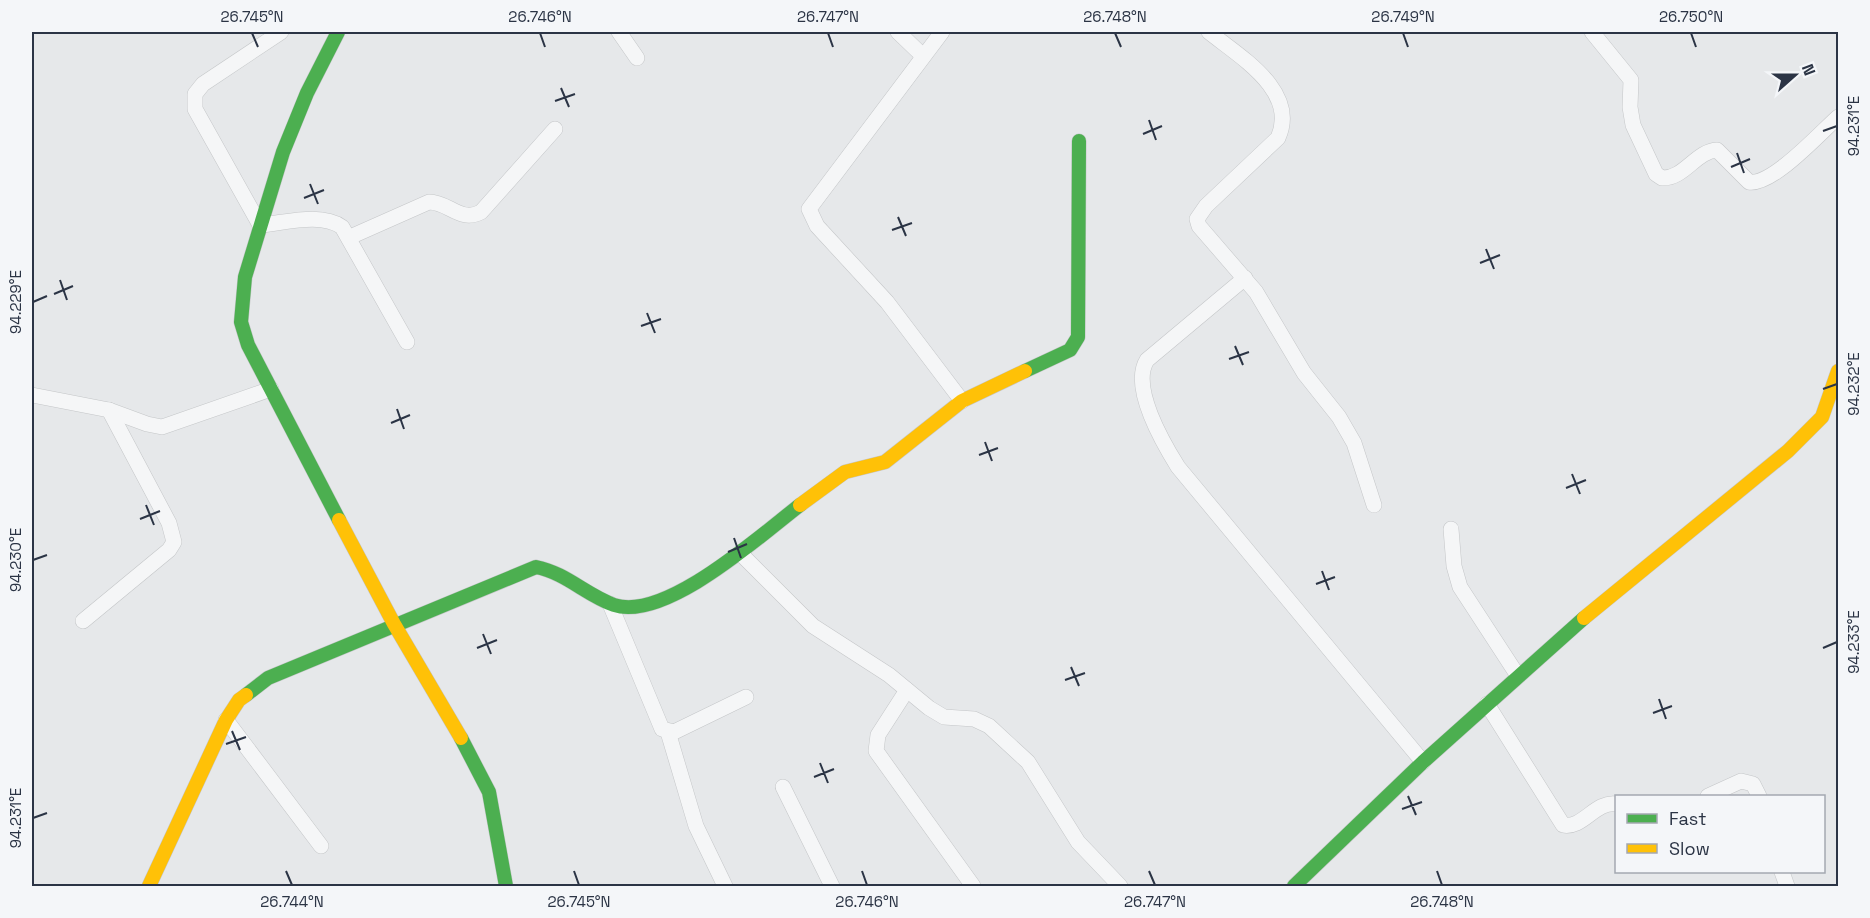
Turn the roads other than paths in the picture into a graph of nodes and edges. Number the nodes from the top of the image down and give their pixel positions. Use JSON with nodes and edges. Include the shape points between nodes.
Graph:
{"nodes":[{"id":1,"x":281,"y":32,"type":"edge"},
{"id":2,"x":338,"y":32,"type":"edge"},
{"id":3,"x":619,"y":32,"type":"edge"},
{"id":4,"x":898,"y":32,"type":"edge"},
{"id":5,"x":942,"y":32,"type":"edge"},
{"id":6,"x":1209,"y":32,"type":"edge"},
{"id":7,"x":1592,"y":32,"type":"edge"},
{"id":8,"x":923,"y":56,"type":"junction"},
{"id":9,"x":637,"y":58,"type":"dead end"},
{"id":10,"x":1839,"y":117,"type":"edge"},
{"id":11,"x":555,"y":129,"type":"dead end"},
{"id":12,"x":1078,"y":141,"type":"dead end"},
{"id":13,"x":260,"y":225,"type":"junction"},
{"id":14,"x":350,"y":237,"type":"junction"},
{"id":15,"x":1245,"y":278,"type":"junction"},
{"id":16,"x":407,"y":342,"type":"dead end"},
{"id":17,"x":1839,"y":371,"type":"edge"},
{"id":18,"x":271,"y":389,"type":"junction"},
{"id":19,"x":32,"y":395,"type":"edge"},
{"id":20,"x":962,"y":401,"type":"junction"},
{"id":21,"x":109,"y":410,"type":"junction"},
{"id":22,"x":1374,"y":505,"type":"dead end"},
{"id":23,"x":1451,"y":529,"type":"dead end"},
{"id":24,"x":740,"y":553,"type":"junction"},
{"id":25,"x":610,"y":604,"type":"junction"},
{"id":26,"x":83,"y":621,"type":"dead end"},
{"id":27,"x":394,"y":624,"type":"junction"},
{"id":28,"x":1518,"y":675,"type":"junction"},
{"id":29,"x":907,"y":690,"type":"junction"},
{"id":30,"x":746,"y":697,"type":"dead end"},
{"id":31,"x":1487,"y":704,"type":"junction"},
{"id":32,"x":226,"y":720,"type":"junction"},
{"id":33,"x":668,"y":732,"type":"junction"},
{"id":34,"x":1423,"y":762,"type":"junction"},
{"id":35,"x":783,"y":787,"type":"dead end"},
{"id":36,"x":1710,"y":795,"type":"edge"},
{"id":37,"x":1758,"y":795,"type":"edge"},
{"id":38,"x":1615,"y":804,"type":"edge"},
{"id":39,"x":321,"y":846,"type":"dead end"},
{"id":40,"x":149,"y":886,"type":"edge"},
{"id":41,"x":506,"y":886,"type":"edge"},
{"id":42,"x":725,"y":886,"type":"edge"},
{"id":43,"x":832,"y":886,"type":"edge"},
{"id":44,"x":973,"y":886,"type":"edge"},
{"id":45,"x":1120,"y":886,"type":"edge"},
{"id":46,"x":1294,"y":886,"type":"edge"}],
"edges":[{"from":1,"to":13,"type":"street","via":[[203,84],[193,101]]},
{"from":2,"to":13,"type":"street","via":[[283,152]]},
{"from":3,"to":9,"type":"street"},
{"from":4,"to":8,"type":"street"},
{"from":5,"to":8,"type":"street"},
{"from":6,"to":15,"type":"street","via":[[1261,75],[1277,95],[1284,112],[1278,138],[1197,219],[1203,233]]},
{"from":7,"to":10,"type":"street","via":[[1631,80],[1634,125],[1656,174],[1662,178],[1677,174],[1717,150],[1749,182],[1755,183],[1773,175]]},
{"from":8,"to":20,"type":"street","via":[[809,209],[817,226],[887,302]]},
{"from":11,"to":14,"type":"street","via":[[474,216],[461,215],[441,202],[429,202]]},
{"from":12,"to":20,"type":"street","via":[[1076,344],[1062,355]]},
{"from":13,"to":14,"type":"street","via":[[328,220],[342,227]]},
{"from":13,"to":18,"type":"street","via":[[245,277],[241,322],[248,345]]},
{"from":14,"to":16,"type":"street"},
{"from":15,"to":22,"type":"street","via":[[1304,373],[1348,431]]},
{"from":15,"to":34,"type":"street","via":[[1142,368],[1154,425],[1178,467]]},
{"from":17,"to":28,"type":"street","via":[[1828,403],[1812,428]]},
{"from":18,"to":21,"type":"street","via":[[162,427]]},
{"from":18,"to":27,"type":"street"},
{"from":19,"to":21,"type":"street"},
{"from":20,"to":24,"type":"street","via":[[885,462],[840,475]]},
{"from":21,"to":26,"type":"street","via":[[169,523],[174,542]]},
{"from":23,"to":28,"type":"street","via":[[1460,587]]},
{"from":24,"to":25,"type":"street","via":[[652,605],[628,608]]},
{"from":24,"to":29,"type":"street","via":[[813,626]]},
{"from":25,"to":27,"type":"street","via":[[560,572],[536,567]]},
{"from":25,"to":33,"type":"street","via":[[658,722]]},
{"from":27,"to":32,"type":"street","via":[[268,678],[239,700]]},
{"from":27,"to":41,"type":"street","via":[[489,792]]},
{"from":28,"to":31,"type":"street"},
{"from":29,"to":44,"type":"street","via":[[878,735],[876,751]]},
{"from":29,"to":45,"type":"street","via":[[944,717],[982,722],[1021,755],[1035,770],[1078,842]]},
{"from":30,"to":33,"type":"street"},
{"from":31,"to":34,"type":"street"},
{"from":31,"to":38,"type":"street","via":[[1563,825],[1574,825],[1607,803]]},
{"from":32,"to":39,"type":"street"},
{"from":32,"to":40,"type":"street"},
{"from":33,"to":42,"type":"street","via":[[696,826]]},
{"from":34,"to":46,"type":"street"},
{"from":35,"to":43,"type":"street"},
{"from":36,"to":37,"type":"street","via":[[1741,781],[1753,784]]}]}
